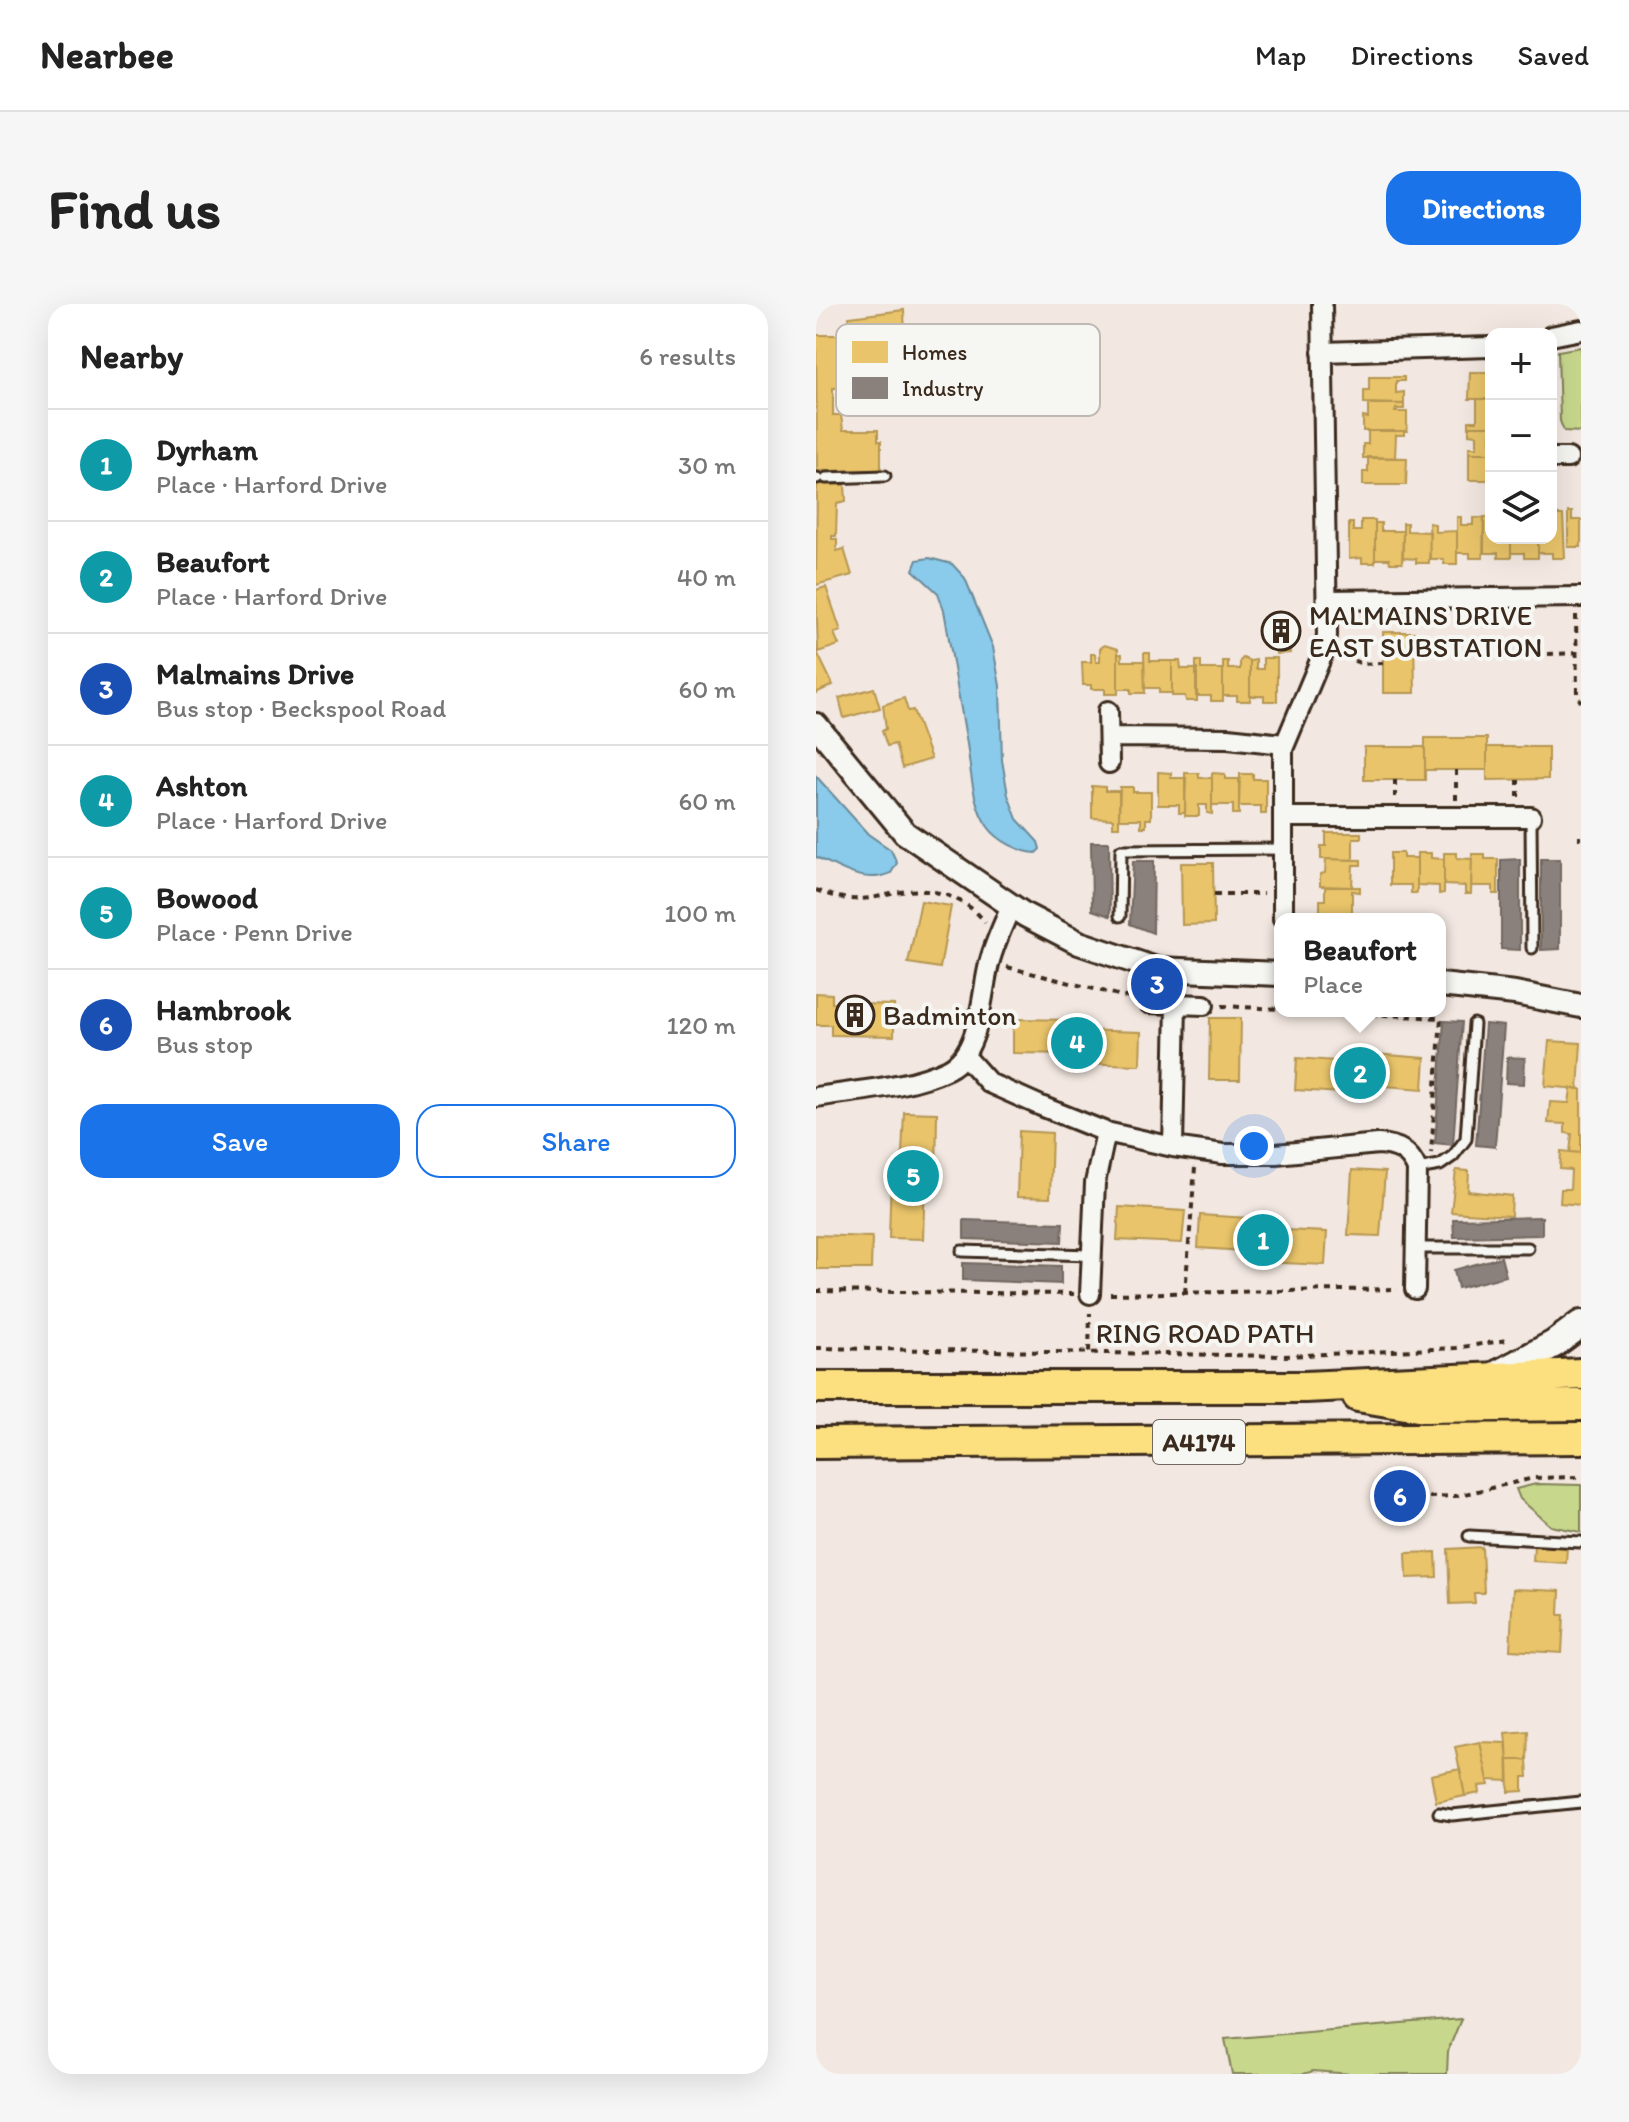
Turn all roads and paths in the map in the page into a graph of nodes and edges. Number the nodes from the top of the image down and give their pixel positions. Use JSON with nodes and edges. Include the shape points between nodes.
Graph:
{"nodes":[{"id":1,"x":1322,"y":304,"type":"edge"},
{"id":2,"x":1581,"y":330,"type":"edge"},
{"id":3,"x":1557,"y":335,"type":"edge"},
{"id":4,"x":1485,"y":347,"type":"edge"},
{"id":5,"x":1322,"y":352,"type":"junction"},
{"id":6,"x":885,"y":476,"type":"dead end"},
{"id":7,"x":820,"y":478,"type":"edge"},
{"id":8,"x":1579,"y":596,"type":"edge"},
{"id":9,"x":1327,"y":600,"type":"junction"},
{"id":10,"x":1324,"y":649,"type":"junction"},
{"id":11,"x":1579,"y":653,"type":"edge"},
{"id":12,"x":1548,"y":654,"type":"dead end"},
{"id":13,"x":1383,"y":663,"type":"dead end"},
{"id":14,"x":1581,"y":702,"type":"edge"},
{"id":15,"x":1108,"y":711,"type":"dead end"},
{"id":16,"x":816,"y":725,"type":"edge"},
{"id":17,"x":1109,"y":737,"type":"junction"},
{"id":18,"x":1284,"y":744,"type":"junction"},
{"id":19,"x":1109,"y":763,"type":"dead end"},
{"id":20,"x":1456,"y":770,"type":"dead end"},
{"id":21,"x":1283,"y":817,"type":"junction"},
{"id":22,"x":1456,"y":817,"type":"junction"},
{"id":23,"x":1531,"y":817,"type":"joint"},
{"id":24,"x":1283,"y":849,"type":"junction"},
{"id":25,"x":816,"y":890,"type":"edge"},
{"id":26,"x":1283,"y":893,"type":"junction"},
{"id":27,"x":1214,"y":894,"type":"dead end"},
{"id":28,"x":1011,"y":907,"type":"junction"},
{"id":29,"x":1283,"y":913,"type":"edge"},
{"id":30,"x":1120,"y":916,"type":"dead end"},
{"id":31,"x":998,"y":938,"type":"junction"},
{"id":32,"x":1532,"y":948,"type":"dead end"},
{"id":33,"x":989,"y":963,"type":"junction"},
{"id":34,"x":1274,"y":974,"type":"edge"},
{"id":35,"x":1446,"y":986,"type":"edge"},
{"id":36,"x":1149,"y":1003,"type":"joint"},
{"id":37,"x":1176,"y":1004,"type":"junction"},
{"id":38,"x":1204,"y":1005,"type":"joint"},
{"id":39,"x":1581,"y":1006,"type":"edge"},
{"id":40,"x":1274,"y":1009,"type":"edge"},
{"id":41,"x":1422,"y":1017,"type":"edge"},
{"id":42,"x":1474,"y":1024,"type":"dead end"},
{"id":43,"x":964,"y":1055,"type":"junction"},
{"id":44,"x":816,"y":1097,"type":"edge"},
{"id":45,"x":1106,"y":1132,"type":"junction"},
{"id":46,"x":1173,"y":1147,"type":"junction"},
{"id":47,"x":1196,"y":1150,"type":"junction"},
{"id":48,"x":1424,"y":1168,"type":"junction"},
{"id":49,"x":1416,"y":1248,"type":"junction"},
{"id":50,"x":1528,"y":1248,"type":"dead end"},
{"id":51,"x":962,"y":1251,"type":"dead end"},
{"id":52,"x":1091,"y":1255,"type":"junction"},
{"id":53,"x":1415,"y":1289,"type":"joint"},
{"id":54,"x":816,"y":1291,"type":"edge"},
{"id":55,"x":1185,"y":1293,"type":"junction"},
{"id":56,"x":1090,"y":1294,"type":"junction"},
{"id":57,"x":1581,"y":1324,"type":"edge"},
{"id":58,"x":1507,"y":1340,"type":"dead end"},
{"id":59,"x":816,"y":1348,"type":"edge"},
{"id":60,"x":1089,"y":1352,"type":"junction"},
{"id":61,"x":1581,"y":1374,"type":"edge"},
{"id":62,"x":1492,"y":1377,"type":"junction"},
{"id":63,"x":816,"y":1387,"type":"edge"},
{"id":64,"x":1305,"y":1387,"type":"junction"},
{"id":65,"x":1581,"y":1405,"type":"edge"},
{"id":66,"x":1581,"y":1438,"type":"edge"},
{"id":67,"x":816,"y":1443,"type":"edge"},
{"id":68,"x":1581,"y":1477,"type":"edge"},
{"id":69,"x":1405,"y":1498,"type":"dead end"},
{"id":70,"x":1469,"y":1536,"type":"dead end"},
{"id":71,"x":1581,"y":1542,"type":"edge"},
{"id":72,"x":1581,"y":1802,"type":"edge"},
{"id":73,"x":1439,"y":1813,"type":"dead end"}],
"edges":[{"from":1,"to":5,"type":"street"},
{"from":2,"to":3,"type":"street"},
{"from":4,"to":5,"type":"street"},
{"from":5,"to":9,"type":"street"},
{"from":6,"to":7,"type":"lane"},
{"from":8,"to":9,"type":"street"},
{"from":8,"to":11,"type":"path"},
{"from":9,"to":10,"type":"street"},
{"from":10,"to":13,"type":"path","via":[[1362,664]]},
{"from":10,"to":18,"type":"street"},
{"from":11,"to":12,"type":"path"},
{"from":11,"to":14,"type":"path"},
{"from":15,"to":17,"type":"street"},
{"from":16,"to":28,"type":"street","via":[[905,833]]},
{"from":17,"to":18,"type":"street"},
{"from":17,"to":19,"type":"street"},
{"from":18,"to":21,"type":"street"},
{"from":20,"to":22,"type":"path"},
{"from":21,"to":22,"type":"street"},
{"from":21,"to":24,"type":"street"},
{"from":22,"to":23,"type":"street"},
{"from":23,"to":32,"type":"lane"},
{"from":24,"to":26,"type":"street"},
{"from":24,"to":30,"type":"lane","via":[[1121,850]]},
{"from":25,"to":31,"type":"path","via":[[860,899],[936,892],[964,902]]},
{"from":26,"to":27,"type":"path"},
{"from":26,"to":29,"type":"street"},
{"from":28,"to":31,"type":"street"},
{"from":28,"to":34,"type":"street","via":[[1079,943],[1156,969]]},
{"from":31,"to":33,"type":"street"},
{"from":33,"to":36,"type":"path"},
{"from":33,"to":43,"type":"street","via":[[976,1030]]},
{"from":35,"to":39,"type":"street"},
{"from":36,"to":37,"type":"street"},
{"from":37,"to":38,"type":"street"},
{"from":37,"to":46,"type":"street"},
{"from":38,"to":40,"type":"path"},
{"from":41,"to":48,"type":"path","via":[[1441,1018]]},
{"from":42,"to":48,"type":"lane","via":[[1466,1139],[1440,1165]]},
{"from":43,"to":44,"type":"street","via":[[950,1069],[908,1082]]},
{"from":43,"to":45,"type":"street","via":[[989,1083]]},
{"from":45,"to":46,"type":"street"},
{"from":45,"to":52,"type":"street","via":[[1095,1183]]},
{"from":46,"to":47,"type":"street"},
{"from":47,"to":48,"type":"street","via":[[1276,1154],[1395,1145]]},
{"from":47,"to":55,"type":"path"},
{"from":48,"to":49,"type":"street"},
{"from":49,"to":50,"type":"lane"},
{"from":49,"to":53,"type":"street"},
{"from":51,"to":52,"type":"lane"},
{"from":52,"to":56,"type":"street"},
{"from":53,"to":55,"type":"path"},
{"from":54,"to":56,"type":"path"},
{"from":55,"to":56,"type":"path"},
{"from":56,"to":60,"type":"path"},
{"from":57,"to":62,"type":"main road"},
{"from":58,"to":60,"type":"path","name":"RING ROAD PATH","via":[[1456,1348],[1284,1356]]},
{"from":59,"to":60,"type":"path","name":"RING ROAD PATH"},
{"from":61,"to":62,"type":"highway","number":"A4174"},
{"from":62,"to":64,"type":"highway","number":"A4174"},
{"from":63,"to":64,"type":"highway","number":"A4174"},
{"from":64,"to":65,"type":"highway","number":"A4174","via":[[1424,1407]]},
{"from":66,"to":67,"type":"highway","number":"A4174"},
{"from":68,"to":69,"type":"path","via":[[1534,1478],[1456,1496]]},
{"from":70,"to":71,"type":"lane"},
{"from":72,"to":73,"type":"lane"}]}
